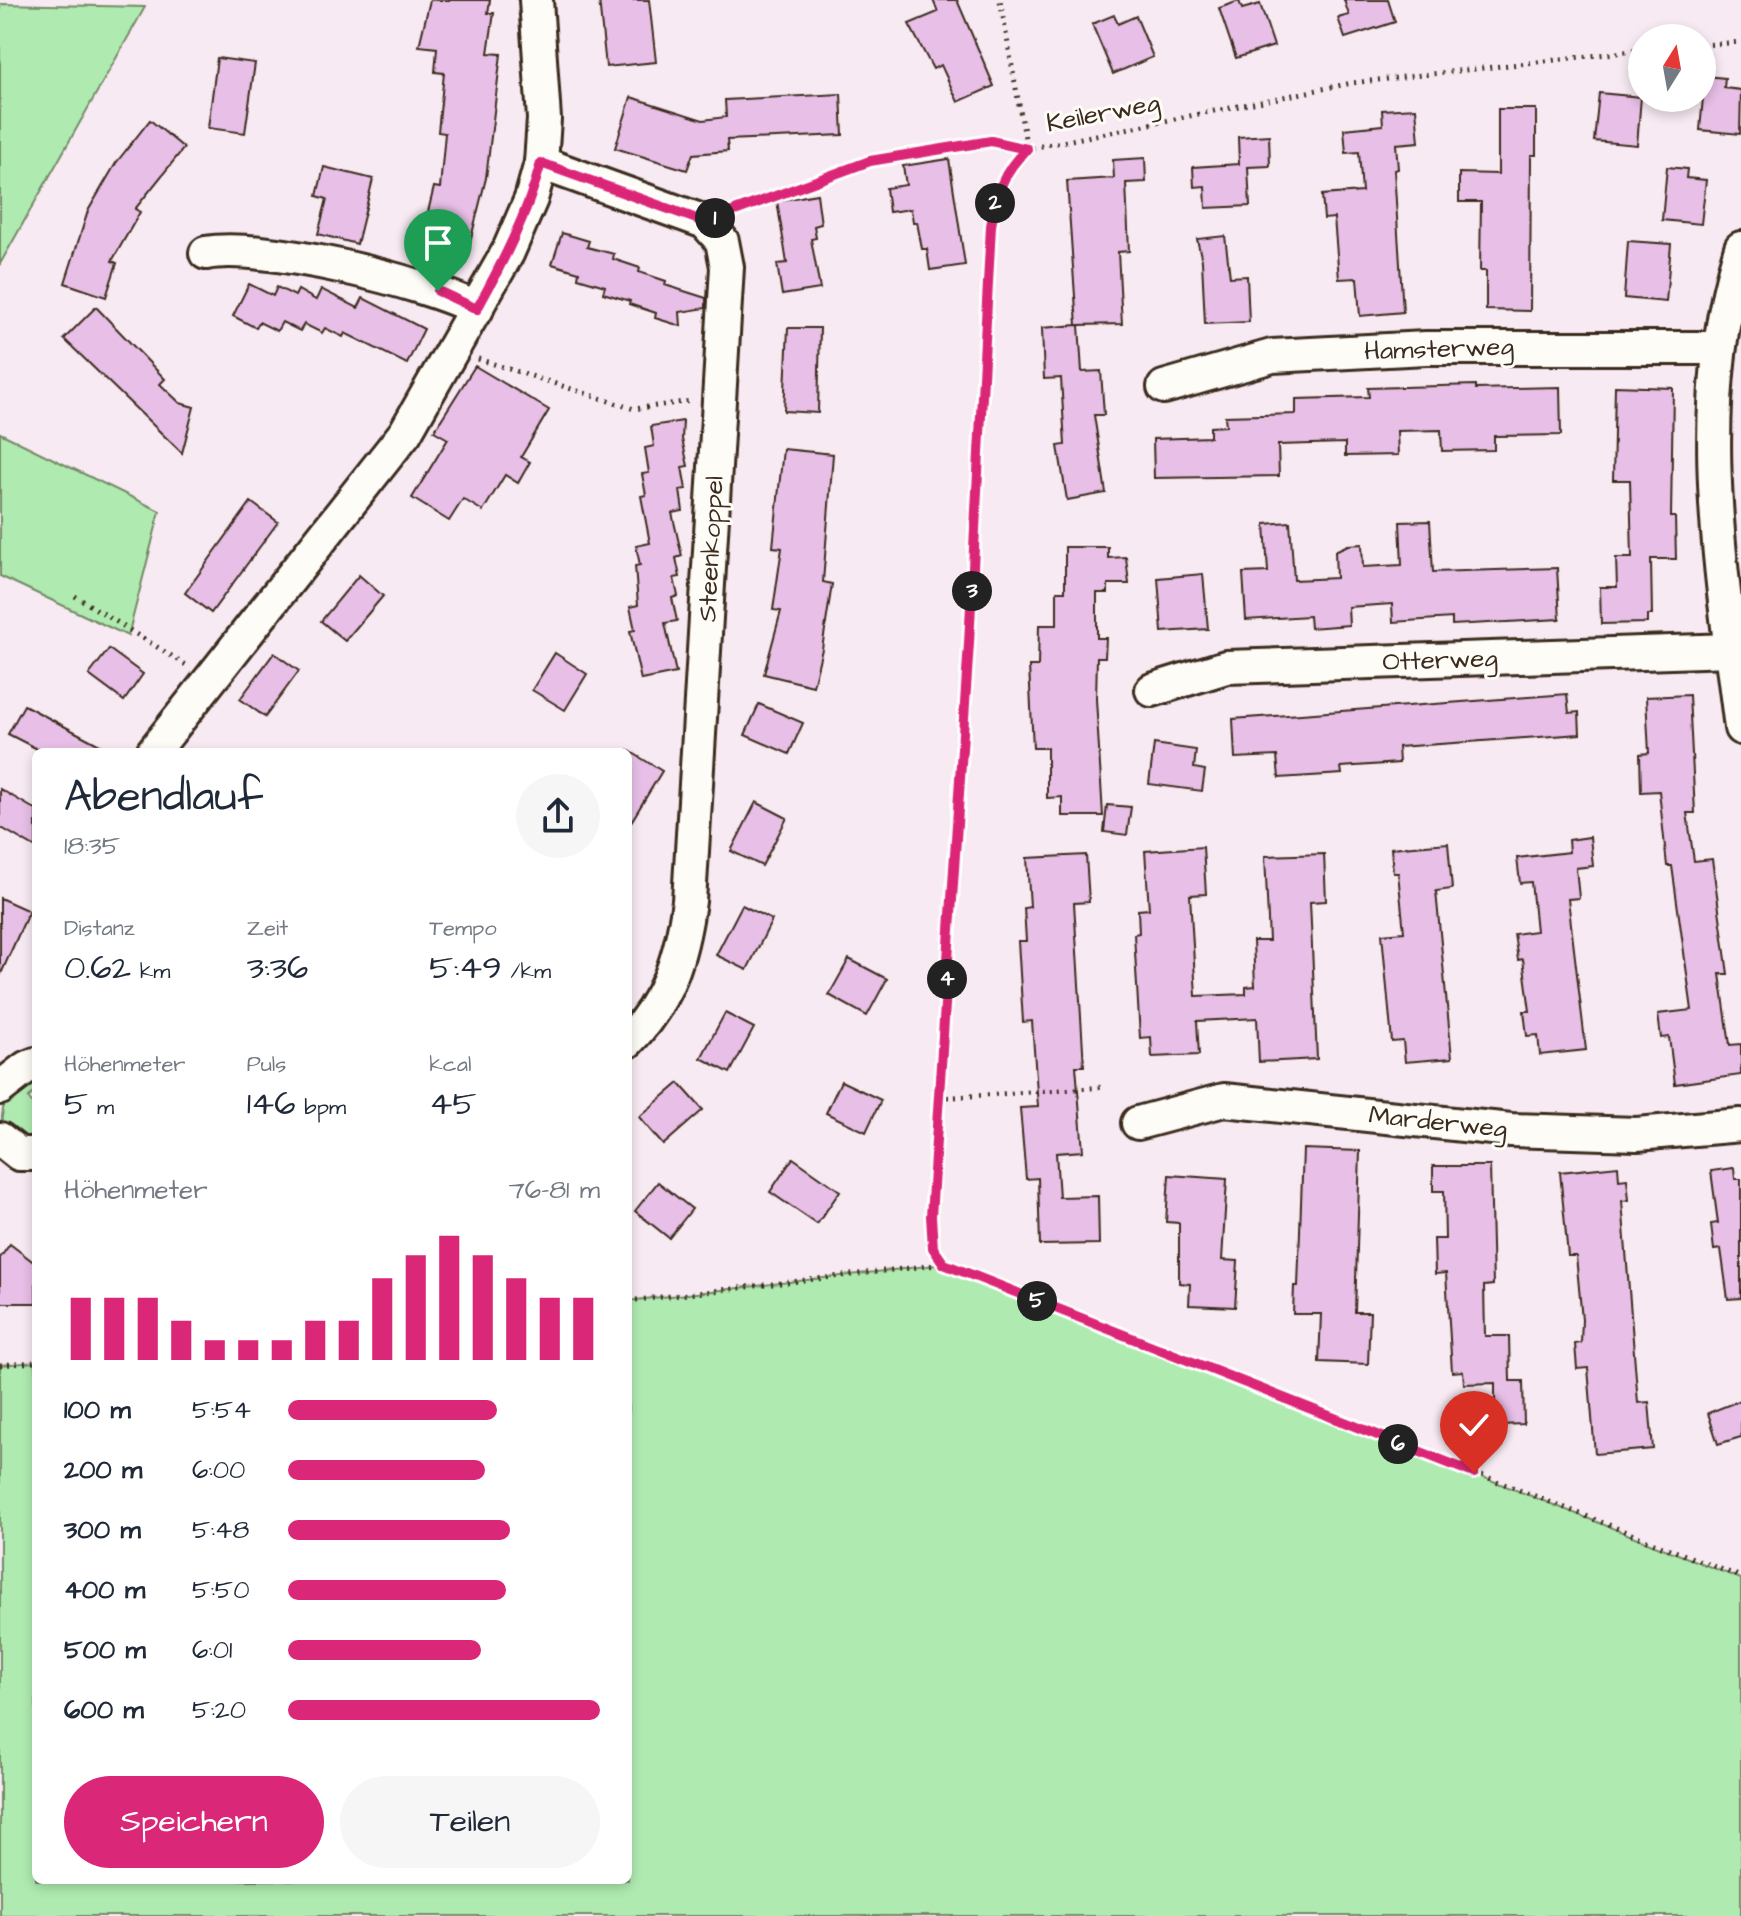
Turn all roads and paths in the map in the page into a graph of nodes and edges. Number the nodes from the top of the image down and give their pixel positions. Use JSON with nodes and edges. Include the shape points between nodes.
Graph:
{"nodes":[{"id":1,"x":536,"y":0,"type":"edge"},
{"id":2,"x":1000,"y":0,"type":"edge"},
{"id":3,"x":1741,"y":42,"type":"edge"},
{"id":4,"x":1716,"y":44,"type":"edge"},
{"id":5,"x":1628,"y":52,"type":"edge"},
{"id":6,"x":1027,"y":149,"type":"junction"},
{"id":7,"x":541,"y":163,"type":"junction"},
{"id":8,"x":705,"y":222,"type":"junction"},
{"id":9,"x":1741,"y":248,"type":"edge"},
{"id":10,"x":206,"y":253,"type":"dead end"},
{"id":11,"x":477,"y":309,"type":"junction"},
{"id":12,"x":1719,"y":348,"type":"junction"},
{"id":13,"x":454,"y":351,"type":"junction"},
{"id":14,"x":1164,"y":387,"type":"dead end"},
{"id":15,"x":720,"y":398,"type":"junction"},
{"id":16,"x":75,"y":596,"type":"dead end"},
{"id":17,"x":1731,"y":650,"type":"junction"},
{"id":18,"x":210,"y":681,"type":"junction"},
{"id":19,"x":1152,"y":690,"type":"dead end"},
{"id":20,"x":1741,"y":728,"type":"edge"},
{"id":21,"x":156,"y":748,"type":"edge"},
{"id":22,"x":632,"y":1037,"type":"edge"},
{"id":23,"x":32,"y":1066,"type":"edge"},
{"id":24,"x":1106,"y":1087,"type":"dead end"},
{"id":25,"x":0,"y":1088,"type":"edge"},
{"id":26,"x":939,"y":1098,"type":"junction"},
{"id":27,"x":1138,"y":1123,"type":"dead end"},
{"id":28,"x":1741,"y":1125,"type":"edge"},
{"id":29,"x":0,"y":1139,"type":"edge"},
{"id":30,"x":32,"y":1154,"type":"edge"},
{"id":31,"x":944,"y":1264,"type":"junction"},
{"id":32,"x":632,"y":1301,"type":"edge"},
{"id":33,"x":32,"y":1362,"type":"edge"},
{"id":34,"x":0,"y":1365,"type":"edge"},
{"id":35,"x":1741,"y":1577,"type":"edge"}],
"edges":[{"from":1,"to":7,"type":"street","via":[[544,119]]},
{"from":2,"to":6,"type":"path"},
{"from":3,"to":4,"type":"path"},
{"from":5,"to":6,"type":"path","name":"Keilerweg","via":[[1352,83]]},
{"from":6,"to":8,"type":"path","via":[[991,141],[870,161]]},
{"from":6,"to":26,"type":"path","name":"Keilerweg","via":[[1001,182],[991,226]]},
{"from":7,"to":8,"type":"street"},
{"from":7,"to":11,"type":"street","via":[[514,239]]},
{"from":8,"to":15,"type":"street","name":"Steenkoppel","via":[[722,241],[727,267]]},
{"from":9,"to":12,"type":"street"},
{"from":10,"to":11,"type":"street","via":[[253,250],[438,291]]},
{"from":11,"to":13,"type":"street"},
{"from":12,"to":14,"type":"street","name":"Hamsterweg","via":[[1426,348],[1272,356]]},
{"from":12,"to":17,"type":"street","via":[[1714,488]]},
{"from":13,"to":15,"type":"path","via":[[634,409]]},
{"from":13,"to":18,"type":"street","via":[[405,433]]},
{"from":15,"to":22,"type":"street","name":"Steenkoppel","via":[[688,912],[667,991]]},
{"from":16,"to":18,"type":"path"},
{"from":17,"to":19,"type":"street","name":"Otterweg","via":[[1226,667]]},
{"from":17,"to":20,"type":"street"},
{"from":18,"to":21,"type":"street"},
{"from":23,"to":25,"type":"street"},
{"from":24,"to":26,"type":"path"},
{"from":26,"to":31,"type":"path","name":"Keilerweg","via":[[931,1216],[933,1248]]},
{"from":27,"to":28,"type":"street","name":"Marderweg","via":[[1224,1100],[1511,1130],[1637,1134]]},
{"from":29,"to":30,"type":"street","via":[[19,1154]]},
{"from":31,"to":32,"type":"path"},
{"from":31,"to":35,"type":"path"},
{"from":33,"to":34,"type":"path"}]}
